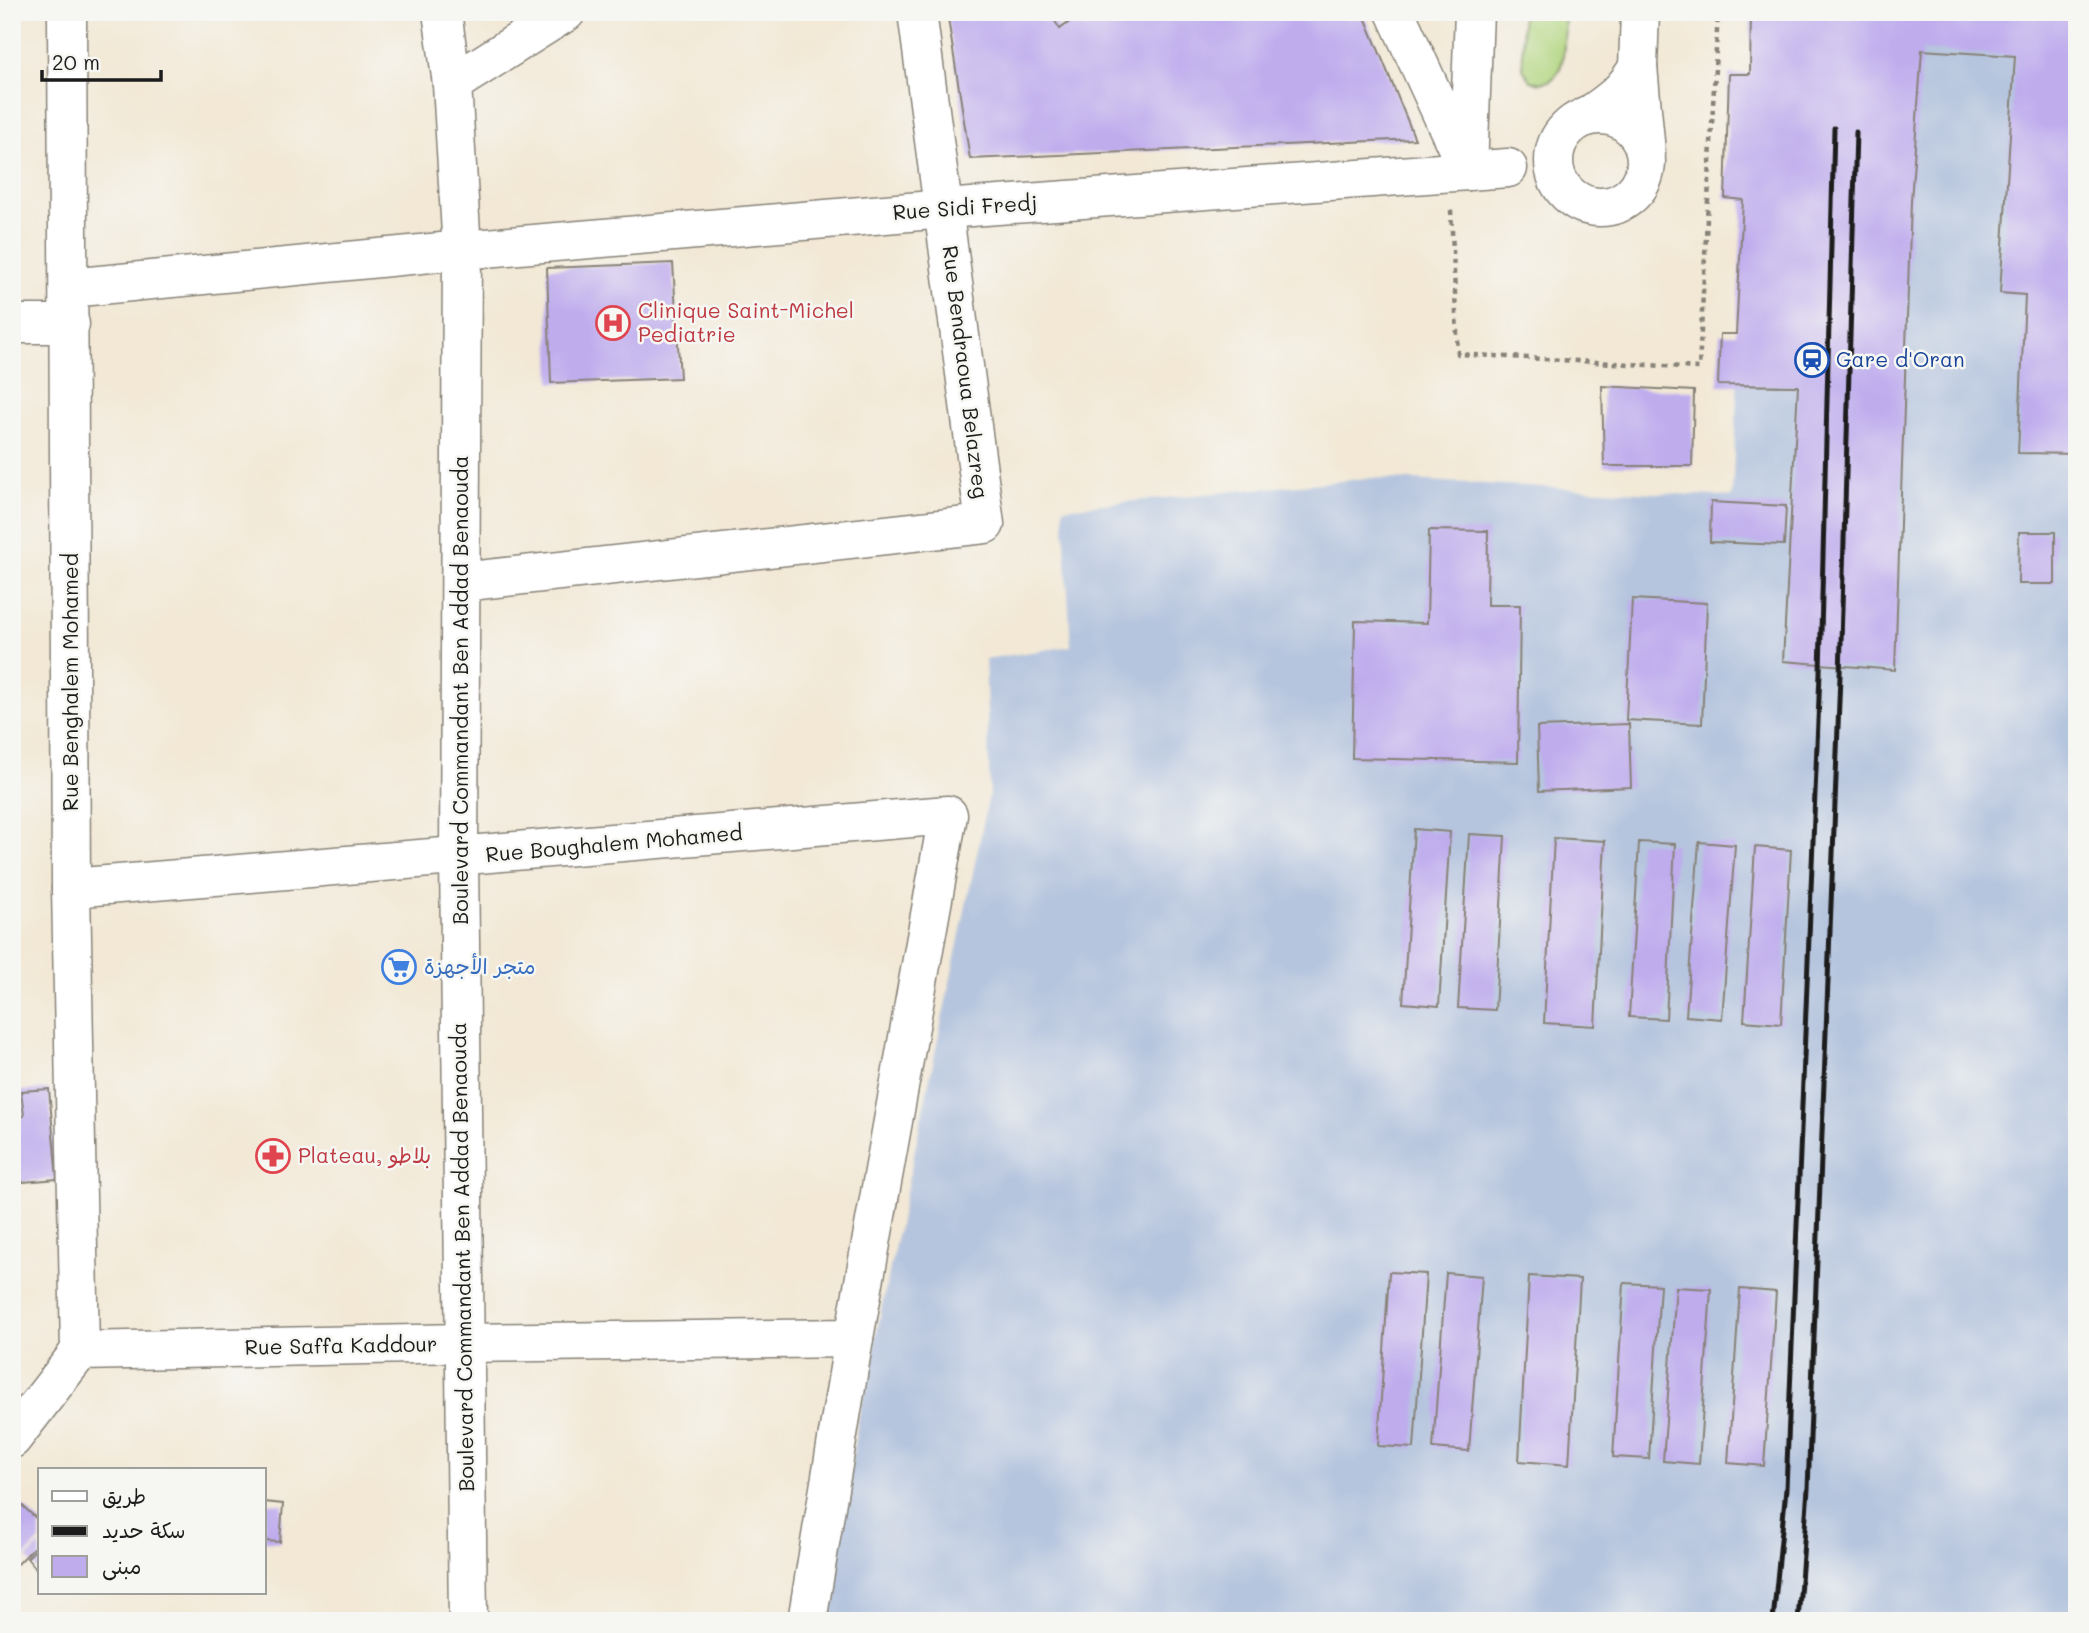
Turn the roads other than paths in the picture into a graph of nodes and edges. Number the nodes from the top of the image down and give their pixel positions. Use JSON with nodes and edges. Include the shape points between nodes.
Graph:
{"nodes":[{"id":1,"x":67,"y":12,"type":"edge"},
{"id":2,"x":442,"y":12,"type":"edge"},
{"id":3,"x":566,"y":12,"type":"edge"},
{"id":4,"x":917,"y":12,"type":"edge"},
{"id":5,"x":1395,"y":12,"type":"edge"},
{"id":6,"x":1474,"y":12,"type":"edge"},
{"id":7,"x":1640,"y":12,"type":"edge"},
{"id":8,"x":1638,"y":67,"type":"junction"},
{"id":9,"x":452,"y":84,"type":"junction"},
{"id":10,"x":1587,"y":117,"type":"junction"},
{"id":11,"x":1646,"y":154,"type":"junction"},
{"id":12,"x":1558,"y":164,"type":"junction"},
{"id":13,"x":1468,"y":171,"type":"junction"},
{"id":14,"x":944,"y":209,"type":"junction"},
{"id":15,"x":462,"y":250,"type":"junction"},
{"id":16,"x":70,"y":306,"type":"junction"},
{"id":17,"x":12,"y":324,"type":"edge"},
{"id":18,"x":461,"y":582,"type":"junction"},
{"id":19,"x":459,"y":857,"type":"junction"},
{"id":20,"x":71,"y":888,"type":"junction"},
{"id":21,"x":854,"y":1338,"type":"junction"},
{"id":22,"x":463,"y":1343,"type":"junction"},
{"id":23,"x":80,"y":1351,"type":"junction"},
{"id":24,"x":12,"y":1439,"type":"edge"},
{"id":25,"x":468,"y":1621,"type":"edge"},
{"id":26,"x":807,"y":1621,"type":"edge"}],
"edges":[{"from":1,"to":16,"type":"street","name":"Rue Benghalem Mohamed"},
{"from":2,"to":9,"type":"street","name":"Boulevard Commandant Ben Addad Benaouda"},
{"from":3,"to":9,"type":"street"},
{"from":4,"to":14,"type":"street","name":"Rue Bendraoua Belazreg"},
{"from":5,"to":13,"type":"street"},
{"from":6,"to":13,"type":"street"},
{"from":7,"to":8,"type":"street"},
{"from":8,"to":10,"type":"street","via":[[1627,86]]},
{"from":8,"to":11,"type":"street"},
{"from":9,"to":15,"type":"street","name":"Boulevard Commandant Ben Addad Benaouda"},
{"from":10,"to":11,"type":"street","via":[[1616,118],[1631,126]]},
{"from":10,"to":12,"type":"street","via":[[1563,134]]},
{"from":11,"to":12,"type":"street","via":[[1641,184],[1631,197],[1601,208],[1573,199]]},
{"from":12,"to":13,"type":"street","name":"Rue Sidi Fredj","via":[[1536,159],[1508,168]]},
{"from":13,"to":14,"type":"street","name":"Rue Sidi Fredj"},
{"from":14,"to":15,"type":"street","name":"Rue Sidi Fredj"},
{"from":14,"to":18,"type":"street","name":"Rue Bendraoua Belazreg","via":[[985,524]]},
{"from":15,"to":16,"type":"street","name":"Rue Sidi Fredj"},
{"from":15,"to":18,"type":"street","name":"Boulevard Commandant Ben Addad Benaouda"},
{"from":16,"to":17,"type":"street","name":"Rue Sidi Fredj"},
{"from":16,"to":20,"type":"street","name":"Rue Benghalem Mohamed"},
{"from":18,"to":19,"type":"street","name":"Boulevard Commandant Ben Addad Benaouda"},
{"from":19,"to":20,"type":"street","name":"Rue Boughalem Mohamed"},
{"from":19,"to":21,"type":"street","name":"Rue Boughalem Mohamed","via":[[947,815]]},
{"from":19,"to":22,"type":"street","name":"Boulevard Commandant Ben Addad Benaouda"},
{"from":20,"to":23,"type":"street","name":"Rue Benghalem Mohamed"},
{"from":21,"to":22,"type":"street","name":"Rue Saffa Kaddour"},
{"from":21,"to":26,"type":"street"},
{"from":22,"to":23,"type":"street","name":"Rue Saffa Kaddour"},
{"from":22,"to":25,"type":"street","name":"Boulevard Commandant Ben Addad Benaouda"},
{"from":23,"to":24,"type":"street"}]}
